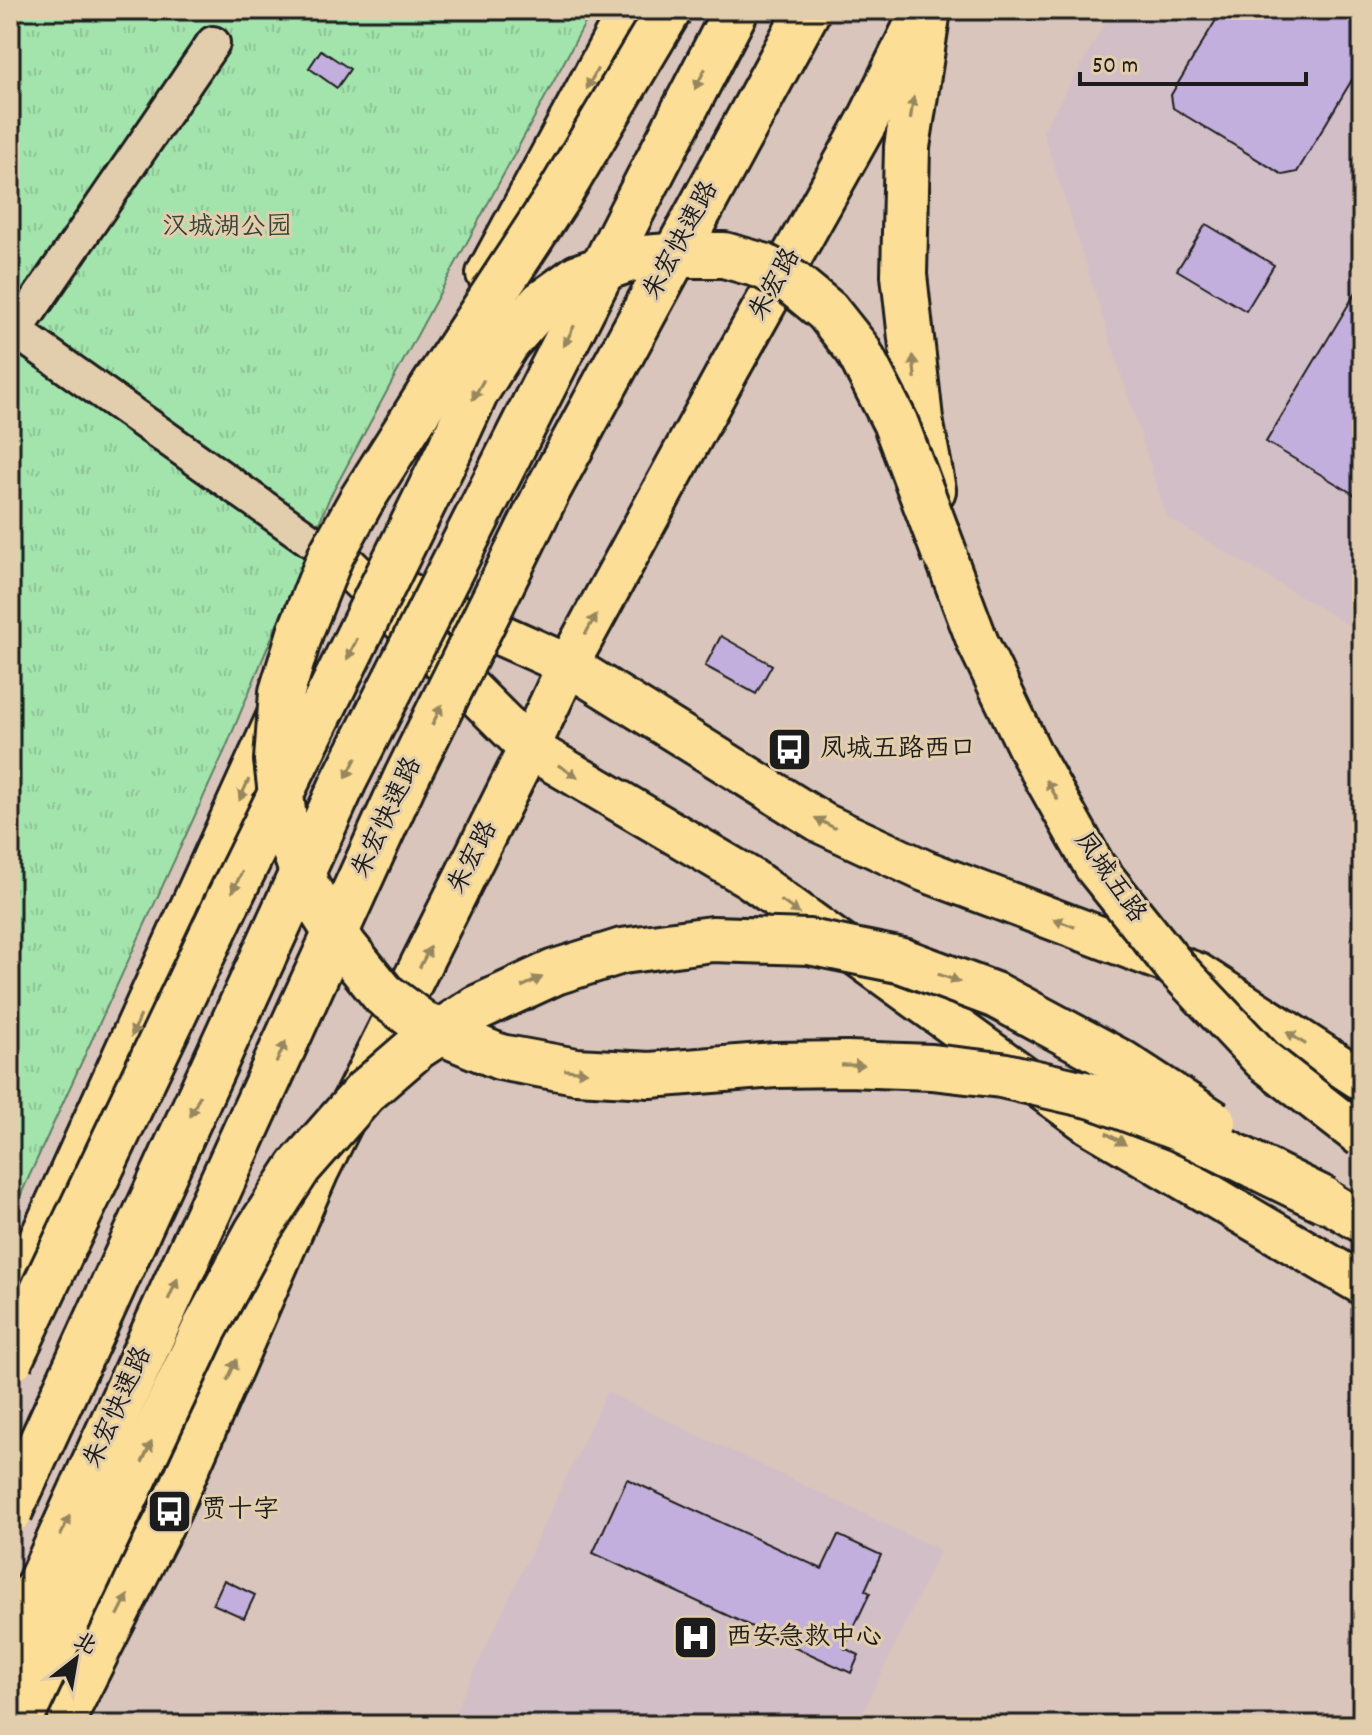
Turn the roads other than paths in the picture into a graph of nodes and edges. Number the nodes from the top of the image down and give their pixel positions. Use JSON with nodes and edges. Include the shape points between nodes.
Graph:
{"nodes":[{"id":1,"x":629,"y":10,"type":"edge"},
{"id":2,"x":669,"y":10,"type":"edge"},
{"id":3,"x":736,"y":10,"type":"edge"},
{"id":4,"x":808,"y":10,"type":"edge"},
{"id":5,"x":925,"y":10,"type":"edge"},
{"id":6,"x":213,"y":43,"type":"dead end"},
{"id":7,"x":13,"y":329,"type":"edge"},
{"id":8,"x":945,"y":555,"type":"junction"},
{"id":9,"x":348,"y":567,"type":"junction"},
{"id":10,"x":568,"y":665,"type":"junction"},
{"id":11,"x":529,"y":748,"type":"junction"},
{"id":12,"x":1362,"y":1080,"type":"edge"},
{"id":13,"x":1362,"y":1137,"type":"edge"},
{"id":14,"x":1325,"y":1200,"type":"junction"},
{"id":15,"x":1362,"y":1222,"type":"edge"},
{"id":16,"x":1362,"y":1284,"type":"edge"},
{"id":17,"x":10,"y":1305,"type":"edge"},
{"id":18,"x":10,"y":1360,"type":"edge"},
{"id":19,"x":10,"y":1511,"type":"edge"},
{"id":20,"x":10,"y":1648,"type":"edge"},
{"id":21,"x":18,"y":1725,"type":"edge"},
{"id":22,"x":62,"y":1725,"type":"edge"}],
"edges":[{"from":1,"to":9,"type":"main road","one_way":true,"via":[[485,276]]},
{"from":2,"to":14,"type":"highway","one_way":true,"bridge":true,"via":[[559,195],[331,555],[282,692],[277,760],[284,820],[308,889],[383,994],[426,1026],[500,1057],[576,1071],[650,1075],[847,1064],[1001,1075],[1093,1096],[1180,1129]]},
{"from":3,"to":19,"type":"highway","name":"朱宏快速路","one_way":true,"bridge":true,"via":[[344,781]]},
{"from":20,"to":4,"type":"highway","name":"朱宏快速路","one_way":true,"bridge":true,"via":[[412,764],[549,488]]},
{"from":8,"to":5,"type":"highway","one_way":true,"bridge":true,"via":[[920,419],[904,275],[907,147]]},
{"from":10,"to":5,"type":"main road","name":"朱宏路","one_way":true},
{"from":6,"to":7,"type":"lane"},
{"from":7,"to":9,"type":"lane"},
{"from":13,"to":8,"type":"main road","name":"凤城五路","one_way":true,"bridge":true,"via":[[1263,1060],[1176,968],[1095,867],[978,643]]},
{"from":8,"to":18,"type":"highway","one_way":true,"bridge":true,"via":[[895,422],[858,350],[827,311],[793,283],[763,266],[724,255],[631,259],[578,277],[542,303],[507,343],[476,392]]},
{"from":9,"to":10,"type":"main road"},
{"from":9,"to":11,"type":"main road"},
{"from":9,"to":17,"type":"main road","one_way":true},
{"from":10,"to":11,"type":"main road","name":"朱宏路"},
{"from":12,"to":10,"type":"main road","one_way":true,"via":[[1198,974],[925,871],[824,824]]},
{"from":11,"to":16,"type":"main road","one_way":true,"via":[[750,878],[1090,1124]]},
{"from":22,"to":11,"type":"main road","name":"朱宏路","one_way":true,"via":[[170,1511],[318,1171]]},
{"from":14,"to":15,"type":"main road"},
{"from":21,"to":14,"type":"highway","one_way":true,"bridge":true,"via":[[205,1328],[299,1167],[365,1092],[417,1047],[477,1008],[555,972],[622,951],[712,939],[809,942],[903,961],[997,996],[1122,1063]]}]}
